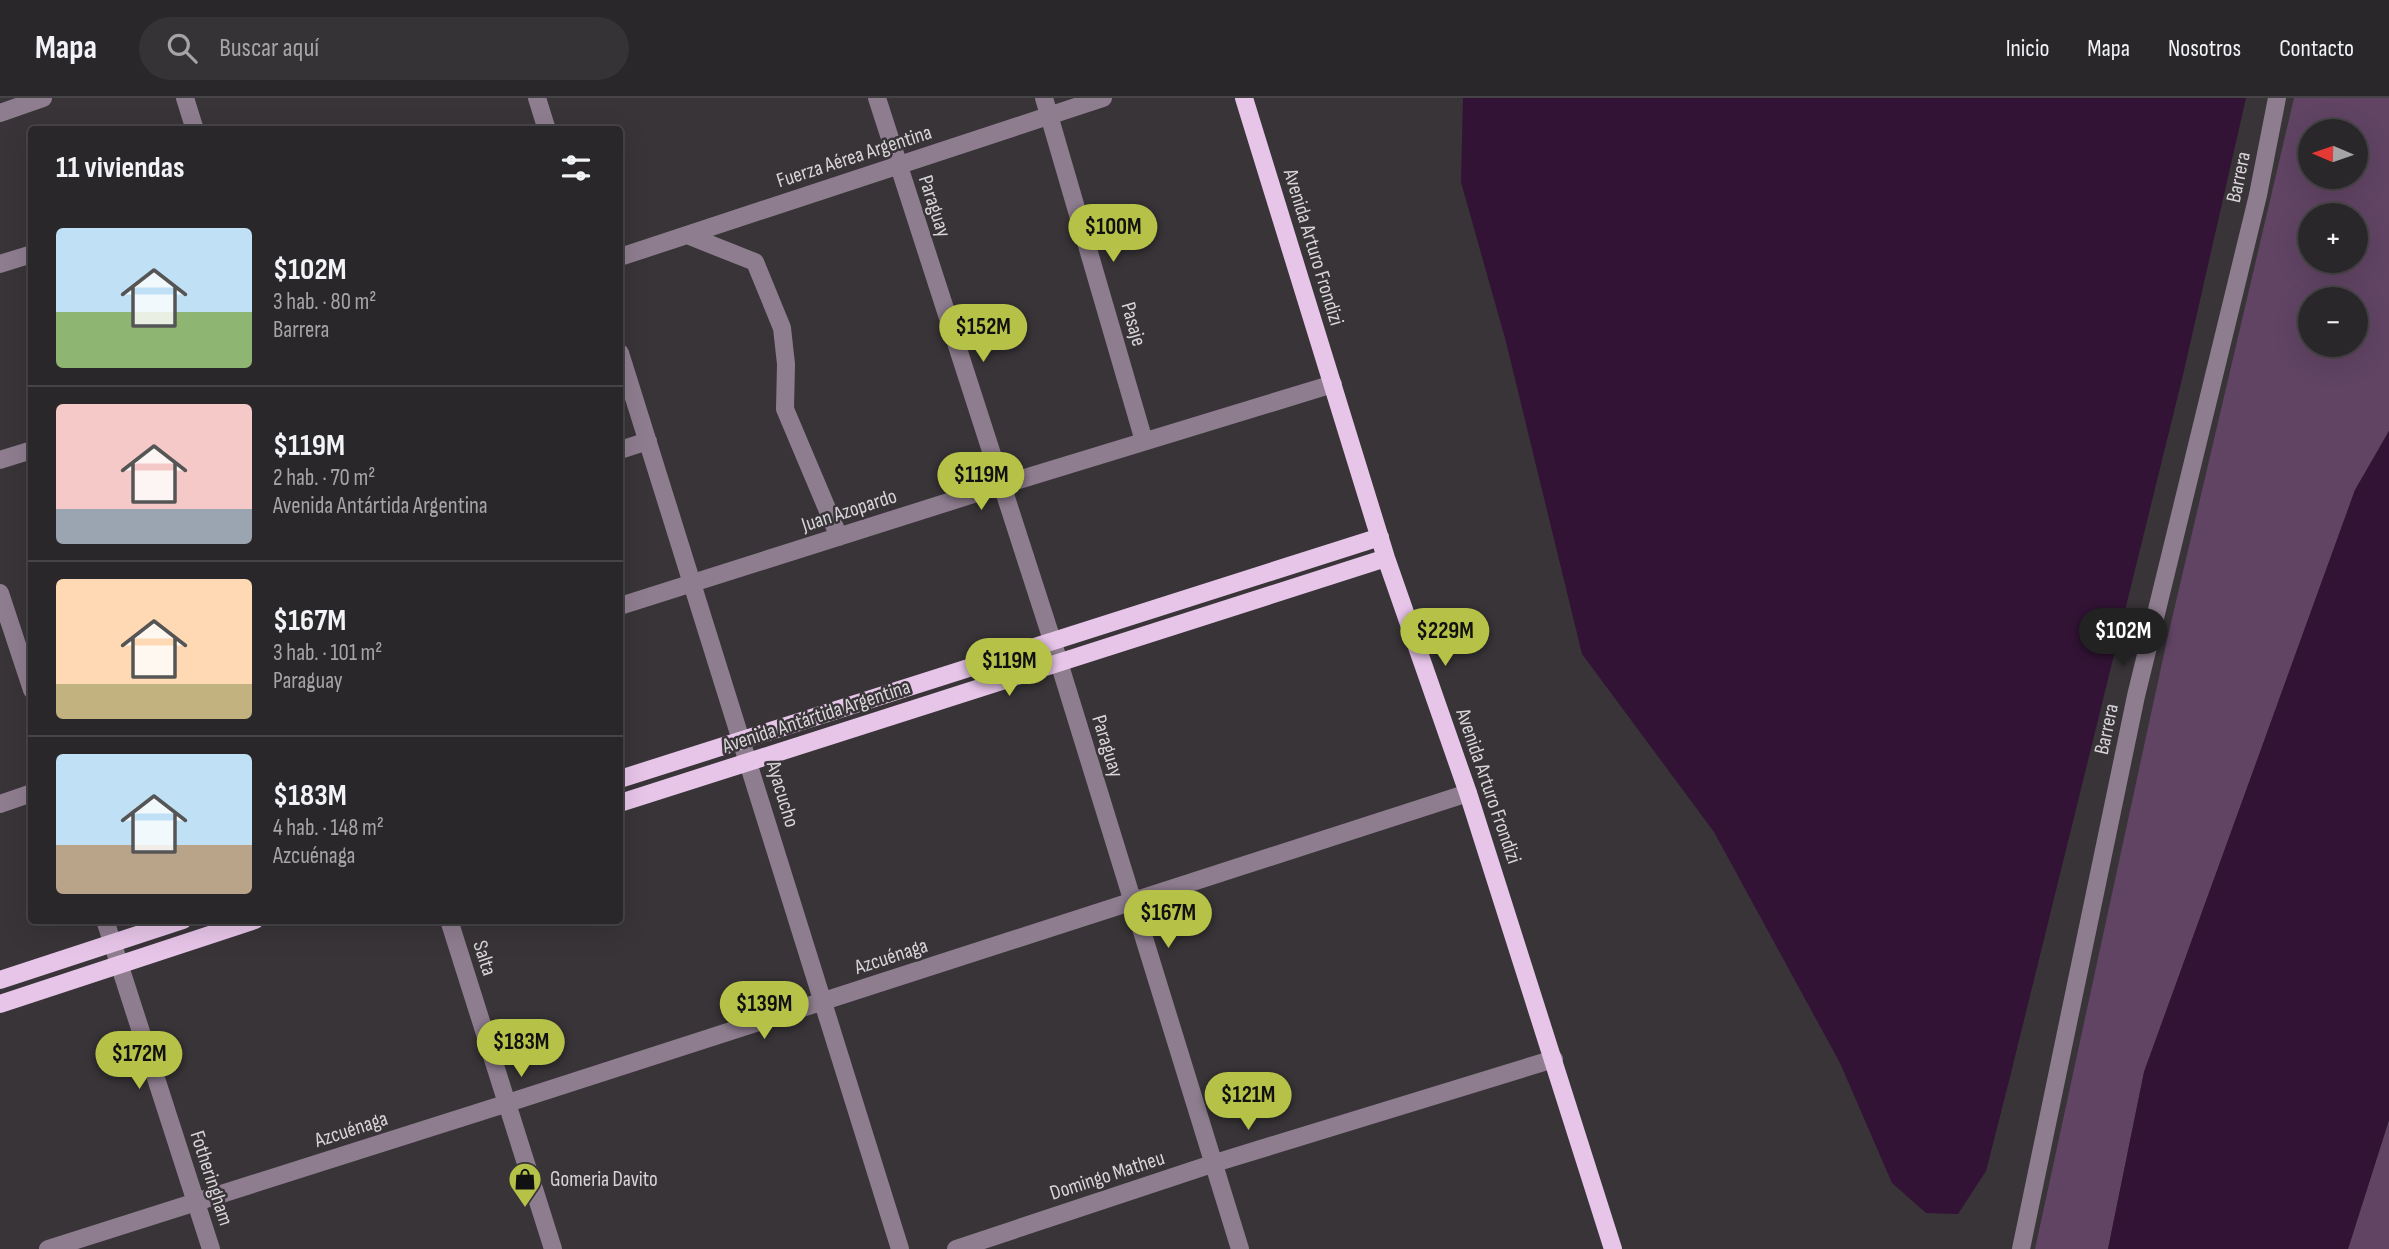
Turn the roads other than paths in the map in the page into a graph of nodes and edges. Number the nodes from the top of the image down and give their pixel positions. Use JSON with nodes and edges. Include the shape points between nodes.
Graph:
{"nodes":[{"id":1,"x":43,"y":98,"type":"edge"},
{"id":2,"x":185,"y":98,"type":"edge"},
{"id":3,"x":537,"y":98,"type":"edge"},
{"id":4,"x":877,"y":98,"type":"edge"},
{"id":5,"x":1044,"y":98,"type":"edge"},
{"id":6,"x":1103,"y":98,"type":"edge"},
{"id":7,"x":1244,"y":98,"type":"edge"},
{"id":8,"x":2277,"y":98,"type":"edge"},
{"id":9,"x":0,"y":113,"type":"edge"},
{"id":10,"x":1050,"y":116,"type":"junction"},
{"id":11,"x":194,"y":126,"type":"edge"},
{"id":12,"x":546,"y":126,"type":"edge"},
{"id":13,"x":898,"y":165,"type":"junction"},
{"id":14,"x":687,"y":235,"type":"junction"},
{"id":15,"x":28,"y":255,"type":"edge"},
{"id":16,"x":623,"y":256,"type":"edge"},
{"id":17,"x":0,"y":264,"type":"edge"},
{"id":18,"x":623,"y":362,"type":"edge"},
{"id":19,"x":1333,"y":384,"type":"junction"},
{"id":20,"x":648,"y":441,"type":"junction"},
{"id":21,"x":1144,"y":442,"type":"junction"},
{"id":22,"x":623,"y":449,"type":"edge"},
{"id":23,"x":28,"y":451,"type":"edge"},
{"id":24,"x":0,"y":460,"type":"edge"},
{"id":25,"x":1002,"y":485,"type":"junction"},
{"id":26,"x":839,"y":537,"type":"junction"},
{"id":27,"x":1380,"y":537,"type":"junction"},
{"id":28,"x":1386,"y":558,"type":"junction"},
{"id":29,"x":692,"y":584,"type":"junction"},
{"id":30,"x":0,"y":593,"type":"edge"},
{"id":31,"x":623,"y":605,"type":"edge"},
{"id":32,"x":1053,"y":643,"type":"junction"},
{"id":33,"x":1059,"y":662,"type":"junction"},
{"id":34,"x":28,"y":678,"type":"edge"},
{"id":35,"x":742,"y":740,"type":"junction"},
{"id":36,"x":749,"y":762,"type":"junction"},
{"id":37,"x":623,"y":778,"type":"edge"},
{"id":38,"x":1468,"y":793,"type":"junction"},
{"id":39,"x":28,"y":794,"type":"edge"},
{"id":40,"x":623,"y":802,"type":"edge"},
{"id":41,"x":0,"y":804,"type":"edge"},
{"id":42,"x":1132,"y":902,"type":"junction"},
{"id":43,"x":106,"y":924,"type":"edge"},
{"id":44,"x":171,"y":924,"type":"edge"},
{"id":45,"x":243,"y":924,"type":"edge"},
{"id":46,"x":450,"y":924,"type":"edge"},
{"id":47,"x":112,"y":944,"type":"junction"},
{"id":48,"x":119,"y":965,"type":"junction"},
{"id":49,"x":0,"y":980,"type":"edge"},
{"id":50,"x":823,"y":1002,"type":"junction"},
{"id":51,"x":0,"y":1004,"type":"edge"},
{"id":52,"x":1554,"y":1059,"type":"junction"},
{"id":53,"x":508,"y":1103,"type":"junction"},
{"id":54,"x":1215,"y":1163,"type":"junction"},
{"id":55,"x":196,"y":1203,"type":"junction"},
{"id":56,"x":47,"y":1249,"type":"edge"},
{"id":57,"x":211,"y":1249,"type":"edge"},
{"id":58,"x":553,"y":1249,"type":"edge"},
{"id":59,"x":900,"y":1249,"type":"edge"},
{"id":60,"x":956,"y":1249,"type":"edge"},
{"id":61,"x":1240,"y":1249,"type":"edge"},
{"id":62,"x":1613,"y":1249,"type":"edge"},
{"id":63,"x":2021,"y":1249,"type":"edge"}],
"edges":[{"from":1,"to":9,"type":"street"},
{"from":2,"to":11,"type":"street"},
{"from":3,"to":12,"type":"street"},
{"from":4,"to":13,"type":"street","name":"Paraguay"},
{"from":5,"to":10,"type":"street","name":"Pasaje"},
{"from":6,"to":10,"type":"street","name":"Fuerza Aérea Argentina"},
{"from":7,"to":19,"type":"main road","name":"Avenida Arturo Frondizi"},
{"from":8,"to":63,"type":"street","name":"Barrera","via":[[2255,208],[2136,695]]},
{"from":10,"to":13,"type":"street","name":"Fuerza Aérea Argentina"},
{"from":10,"to":21,"type":"street","name":"Pasaje"},
{"from":13,"to":14,"type":"street","name":"Fuerza Aérea Argentina"},
{"from":13,"to":25,"type":"street","name":"Paraguay"},
{"from":14,"to":16,"type":"street","name":"Fuerza Aérea Argentina"},
{"from":14,"to":26,"type":"street","via":[[755,262],[782,328],[785,409]]},
{"from":15,"to":17,"type":"street"},
{"from":18,"to":20,"type":"street","name":"Ayacucho"},
{"from":19,"to":21,"type":"street","name":"Juan Azopardo"},
{"from":19,"to":27,"type":"main road","name":"Avenida Arturo Frondizi"},
{"from":20,"to":22,"type":"street"},
{"from":20,"to":29,"type":"street","name":"Ayacucho"},
{"from":21,"to":25,"type":"street","name":"Juan Azopardo"},
{"from":23,"to":24,"type":"street"},
{"from":25,"to":26,"type":"street","name":"Juan Azopardo"},
{"from":25,"to":32,"type":"street","name":"Paraguay"},
{"from":26,"to":29,"type":"street","name":"Juan Azopardo"},
{"from":27,"to":28,"type":"main road","name":"Avenida Arturo Frondizi"},
{"from":27,"to":32,"type":"main road","name":"Avenida Antártida Argentina"},
{"from":28,"to":33,"type":"main road","name":"Avenida Antártida Argentina"},
{"from":28,"to":38,"type":"main road","name":"Avenida Arturo Frondizi"},
{"from":29,"to":31,"type":"street","name":"Juan Azopardo"},
{"from":29,"to":35,"type":"street","name":"Ayacucho"},
{"from":30,"to":34,"type":"street"},
{"from":32,"to":33,"type":"street","name":"Paraguay"},
{"from":32,"to":35,"type":"main road","name":"Avenida Antártida Argentina"},
{"from":33,"to":36,"type":"main road","name":"Avenida Antártida Argentina"},
{"from":33,"to":42,"type":"street","name":"Paraguay"},
{"from":35,"to":36,"type":"street","name":"Ayacucho"},
{"from":35,"to":37,"type":"main road","name":"Avenida Antártida Argentina"},
{"from":36,"to":40,"type":"main road","name":"Avenida Antártida Argentina"},
{"from":36,"to":50,"type":"street","name":"Ayacucho"},
{"from":38,"to":42,"type":"street","name":"Azcuénaga"},
{"from":38,"to":52,"type":"main road","name":"Avenida Arturo Frondizi"},
{"from":39,"to":41,"type":"street"},
{"from":42,"to":50,"type":"street","name":"Azcuénaga"},
{"from":42,"to":54,"type":"street","name":"Paraguay"},
{"from":43,"to":47,"type":"street","name":"Fotheringham"},
{"from":44,"to":47,"type":"main road"},
{"from":45,"to":48,"type":"main road"},
{"from":46,"to":53,"type":"street","name":"Salta"},
{"from":47,"to":48,"type":"street","name":"Fotheringham"},
{"from":47,"to":49,"type":"main road"},
{"from":48,"to":51,"type":"main road"},
{"from":48,"to":55,"type":"street","name":"Fotheringham"},
{"from":50,"to":53,"type":"street","name":"Azcuénaga"},
{"from":50,"to":59,"type":"street","name":"Ayacucho"},
{"from":52,"to":54,"type":"street","name":"Domingo Matheu"},
{"from":52,"to":62,"type":"main road","name":"Avenida Arturo Frondizi"},
{"from":53,"to":55,"type":"street","name":"Azcuénaga"},
{"from":53,"to":58,"type":"street","name":"Salta"},
{"from":54,"to":60,"type":"street","name":"Domingo Matheu"},
{"from":54,"to":61,"type":"street","name":"Paraguay"},
{"from":55,"to":56,"type":"street","name":"Azcuénaga"},
{"from":55,"to":57,"type":"street","name":"Fotheringham"}]}
